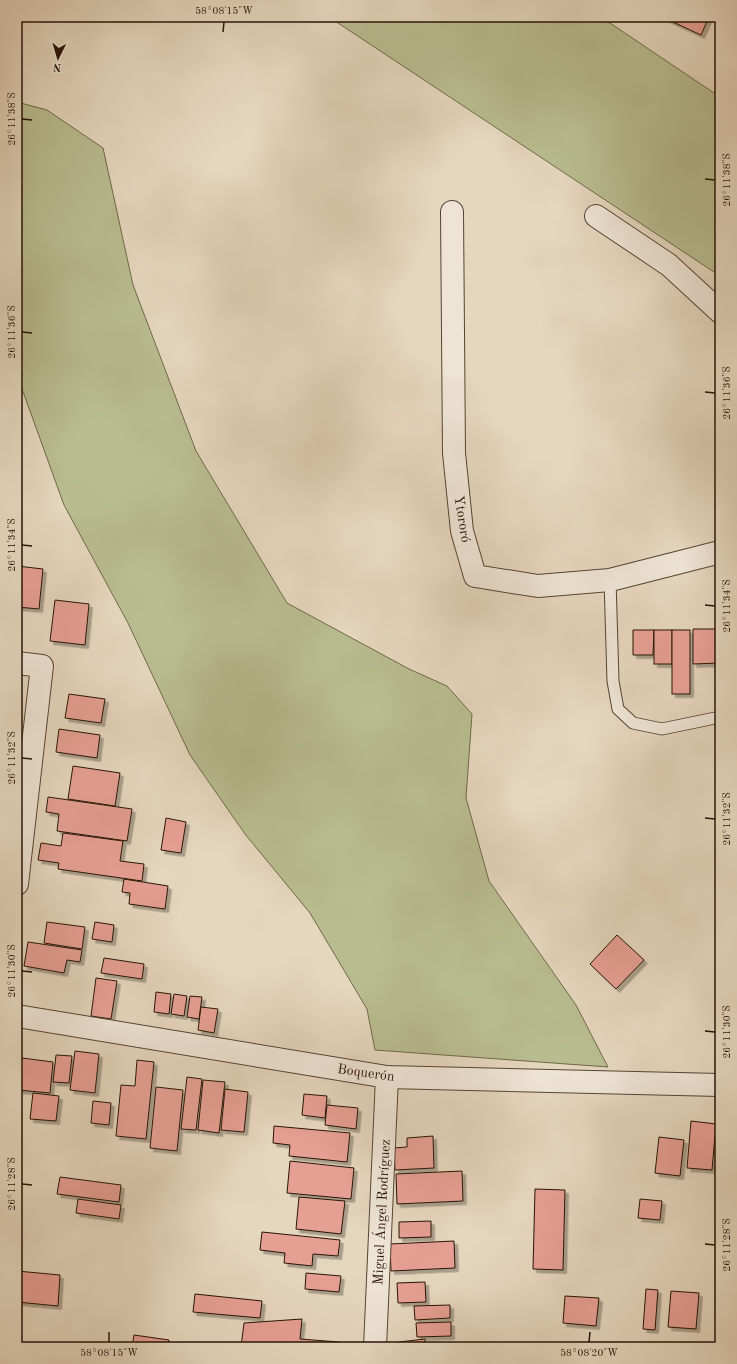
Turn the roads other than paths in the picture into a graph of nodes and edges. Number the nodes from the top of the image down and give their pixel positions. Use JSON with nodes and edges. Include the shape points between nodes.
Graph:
{"nodes":[{"id":1,"x":452,"y":212,"type":"dead end"},
{"id":2,"x":596,"y":216,"type":"dead end"},
{"id":3,"x":720,"y":312,"type":"edge"},
{"id":4,"x":720,"y":552,"type":"edge"},
{"id":5,"x":610,"y":580,"type":"junction"},
{"id":6,"x":17,"y":663,"type":"edge"},
{"id":7,"x":720,"y":718,"type":"edge"},
{"id":8,"x":17,"y":884,"type":"edge"},
{"id":9,"x":17,"y":1016,"type":"edge"},
{"id":10,"x":387,"y":1077,"type":"junction"},
{"id":11,"x":720,"y":1084,"type":"edge"},
{"id":12,"x":375,"y":1347,"type":"edge"}],
"edges":[{"from":1,"to":5,"type":"street","name":"Ytororó","via":[[454,453],[462,531],[475,576],[538,586]]},
{"from":2,"to":3,"type":"street","via":[[668,265]]},
{"from":4,"to":5,"type":"street","name":"Ytororó"},
{"from":5,"to":7,"type":"lane","via":[[613,682],[618,709],[633,723],[662,730]]},
{"from":6,"to":8,"type":"street","via":[[42,666]]},
{"from":9,"to":10,"type":"street","name":"Boquerón"},
{"from":10,"to":11,"type":"street","name":"Boquerón"},
{"from":10,"to":12,"type":"street","name":"Miguel Ángel Rodríguez"}]}
